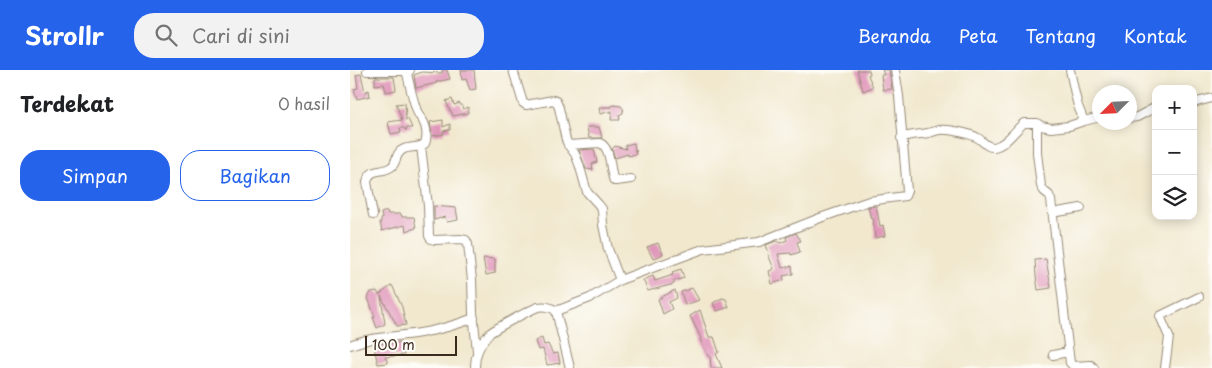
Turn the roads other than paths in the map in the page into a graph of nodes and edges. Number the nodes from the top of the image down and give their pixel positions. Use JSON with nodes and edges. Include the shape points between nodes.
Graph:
{"nodes":[{"id":1,"x":409,"y":70,"type":"edge"},
{"id":2,"x":513,"y":70,"type":"edge"},
{"id":3,"x":895,"y":70,"type":"edge"},
{"id":4,"x":1070,"y":70,"type":"edge"},
{"id":5,"x":367,"y":71,"type":"edge"},
{"id":6,"x":1212,"y":98,"type":"edge"},
{"id":7,"x":1197,"y":102,"type":"edge"},
{"id":8,"x":1152,"y":109,"type":"edge"},
{"id":9,"x":1137,"y":117,"type":"edge"},
{"id":10,"x":1092,"y":119,"type":"edge"},
{"id":11,"x":1084,"y":121,"type":"junction"},
{"id":12,"x":1037,"y":123,"type":"junction"},
{"id":13,"x":902,"y":138,"type":"junction"},
{"id":14,"x":568,"y":145,"type":"junction"},
{"id":15,"x":421,"y":146,"type":"junction"},
{"id":16,"x":631,"y":179,"type":"dead end"},
{"id":17,"x":1081,"y":208,"type":"dead end"},
{"id":18,"x":1052,"y":213,"type":"junction"},
{"id":19,"x":374,"y":215,"type":"dead end"},
{"id":20,"x":620,"y":280,"type":"junction"},
{"id":21,"x":1198,"y":297,"type":"dead end"},
{"id":22,"x":556,"y":311,"type":"junction"},
{"id":23,"x":474,"y":318,"type":"junction"},
{"id":24,"x":350,"y":344,"type":"edge"},
{"id":25,"x":477,"y":351,"type":"junction"},
{"id":26,"x":1068,"y":352,"type":"junction"},
{"id":27,"x":1053,"y":355,"type":"dead end"},
{"id":28,"x":475,"y":368,"type":"edge"},
{"id":29,"x":570,"y":368,"type":"edge"},
{"id":30,"x":1094,"y":368,"type":"edge"},
{"id":31,"x":1165,"y":368,"type":"edge"}],
"edges":[{"from":1,"to":5,"type":"street"},
{"from":1,"to":15,"type":"street","via":[[407,74],[416,111],[425,126],[426,141]]},
{"from":2,"to":14,"type":"street","via":[[523,103],[556,102]]},
{"from":3,"to":13,"type":"street"},
{"from":4,"to":11,"type":"street"},
{"from":6,"to":7,"type":"street"},
{"from":8,"to":9,"type":"street"},
{"from":10,"to":11,"type":"street"},
{"from":11,"to":12,"type":"street","via":[[1051,128]]},
{"from":12,"to":13,"type":"street","via":[[1024,123],[1009,138],[993,147],[976,137],[950,130]]},
{"from":12,"to":18,"type":"street","via":[[1036,153],[1041,186],[1050,197]]},
{"from":13,"to":20,"type":"street","via":[[905,196],[868,201],[759,242],[703,249]]},
{"from":14,"to":16,"type":"street","via":[[603,144],[614,181]]},
{"from":14,"to":20,"type":"street","via":[[575,154],[587,192],[602,210],[608,249]]},
{"from":15,"to":19,"type":"street","via":[[403,149],[391,167],[368,177]]},
{"from":15,"to":23,"type":"street","via":[[429,236],[435,240],[466,240]]},
{"from":17,"to":18,"type":"street"},
{"from":18,"to":26,"type":"street"},
{"from":20,"to":22,"type":"street","via":[[590,298]]},
{"from":21,"to":31,"type":"street","via":[[1160,316],[1169,337]]},
{"from":22,"to":25,"type":"street","via":[[539,307],[511,320],[492,331]]},
{"from":22,"to":29,"type":"street"},
{"from":23,"to":24,"type":"street","via":[[447,328]]},
{"from":23,"to":25,"type":"street"},
{"from":25,"to":28,"type":"street"},
{"from":26,"to":27,"type":"street"},
{"from":26,"to":30,"type":"street","via":[[1073,366],[1091,364]]}]}
